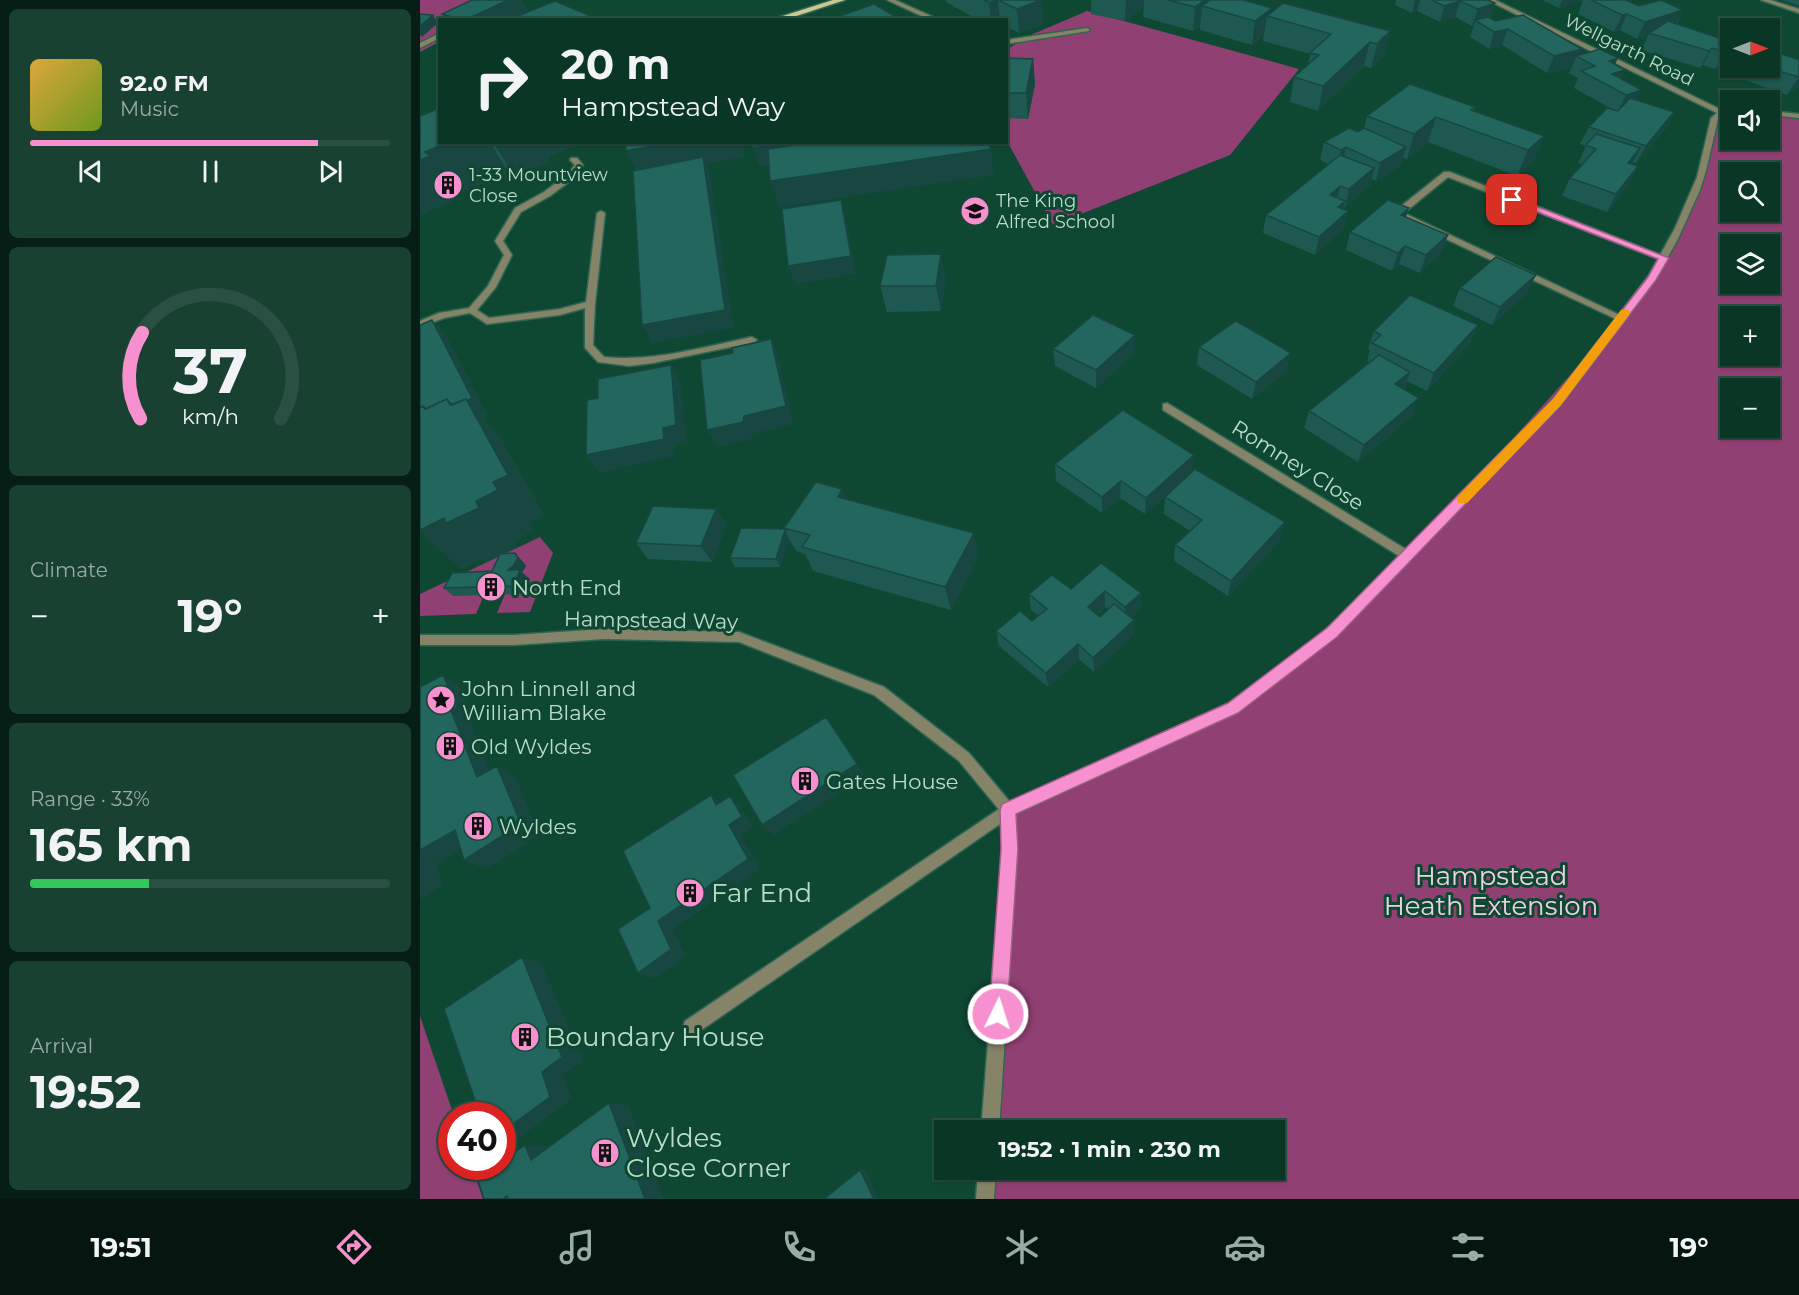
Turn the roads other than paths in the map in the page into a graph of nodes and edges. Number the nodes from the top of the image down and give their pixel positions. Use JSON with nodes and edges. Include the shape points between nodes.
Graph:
{"nodes":[{"id":1,"x":841,"y":0,"type":"edge"},
{"id":2,"x":890,"y":0,"type":"edge"},
{"id":3,"x":1490,"y":0,"type":"edge"},
{"id":4,"x":1764,"y":0,"type":"edge"},
{"id":5,"x":1799,"y":11,"type":"edge"},
{"id":6,"x":781,"y":18,"type":"edge"},
{"id":7,"x":932,"y":18,"type":"edge"},
{"id":8,"x":1087,"y":30,"type":"dead end"},
{"id":9,"x":438,"y":36,"type":"edge"},
{"id":10,"x":1008,"y":42,"type":"edge"},
{"id":11,"x":420,"y":46,"type":"edge"},
{"id":12,"x":1720,"y":108,"type":"edge"},
{"id":13,"x":1780,"y":114,"type":"edge"},
{"id":14,"x":1720,"y":115,"type":"edge"},
{"id":15,"x":1799,"y":116,"type":"edge"},
{"id":16,"x":574,"y":160,"type":"dead end"},
{"id":17,"x":601,"y":213,"type":"dead end"},
{"id":18,"x":1664,"y":258,"type":"junction"},
{"id":19,"x":590,"y":304,"type":"junction"},
{"id":20,"x":472,"y":310,"type":"junction"},
{"id":21,"x":1621,"y":318,"type":"junction"},
{"id":22,"x":420,"y":324,"type":"edge"},
{"id":23,"x":752,"y":340,"type":"dead end"},
{"id":24,"x":1167,"y":407,"type":"dead end"},
{"id":25,"x":1408,"y":556,"type":"junction"},
{"id":26,"x":420,"y":640,"type":"edge"},
{"id":27,"x":1008,"y":810,"type":"junction"},
{"id":28,"x":691,"y":1028,"type":"dead end"},
{"id":29,"x":991,"y":1120,"type":"edge"},
{"id":30,"x":986,"y":1180,"type":"edge"},
{"id":31,"x":985,"y":1199,"type":"edge"}],
"edges":[{"from":1,"to":6,"type":"main road"},
{"from":2,"to":7,"type":"street"},
{"from":3,"to":12,"type":"street","name":"Wellgarth Road"},
{"from":4,"to":5,"type":"street"},
{"from":8,"to":10,"type":"street"},
{"from":9,"to":11,"type":"street"},
{"from":13,"to":15,"type":"street"},
{"from":14,"to":18,"type":"street","via":[[1714,119],[1701,177]]},
{"from":16,"to":20,"type":"street","via":[[579,165],[571,176],[518,210],[500,242],[508,255],[501,272]]},
{"from":17,"to":19,"type":"street"},
{"from":18,"to":21,"type":"street"},
{"from":18,"to":21,"type":"street","via":[[1447,174],[1398,213]]},
{"from":19,"to":20,"type":"street","via":[[560,312],[487,321]]},
{"from":19,"to":23,"type":"street","via":[[588,346],[601,360],[653,360]]},
{"from":20,"to":22,"type":"street"},
{"from":21,"to":25,"type":"street","via":[[1557,402]]},
{"from":24,"to":25,"type":"street","name":"Romney Close"},
{"from":25,"to":27,"type":"street","via":[[1332,632],[1233,708]]},
{"from":26,"to":27,"type":"street","name":"Hampstead Way","via":[[514,640],[604,634],[740,637],[879,691],[964,757]]},
{"from":27,"to":28,"type":"street"},
{"from":27,"to":29,"type":"street","via":[[1010,849]]},
{"from":30,"to":31,"type":"street"}]}
